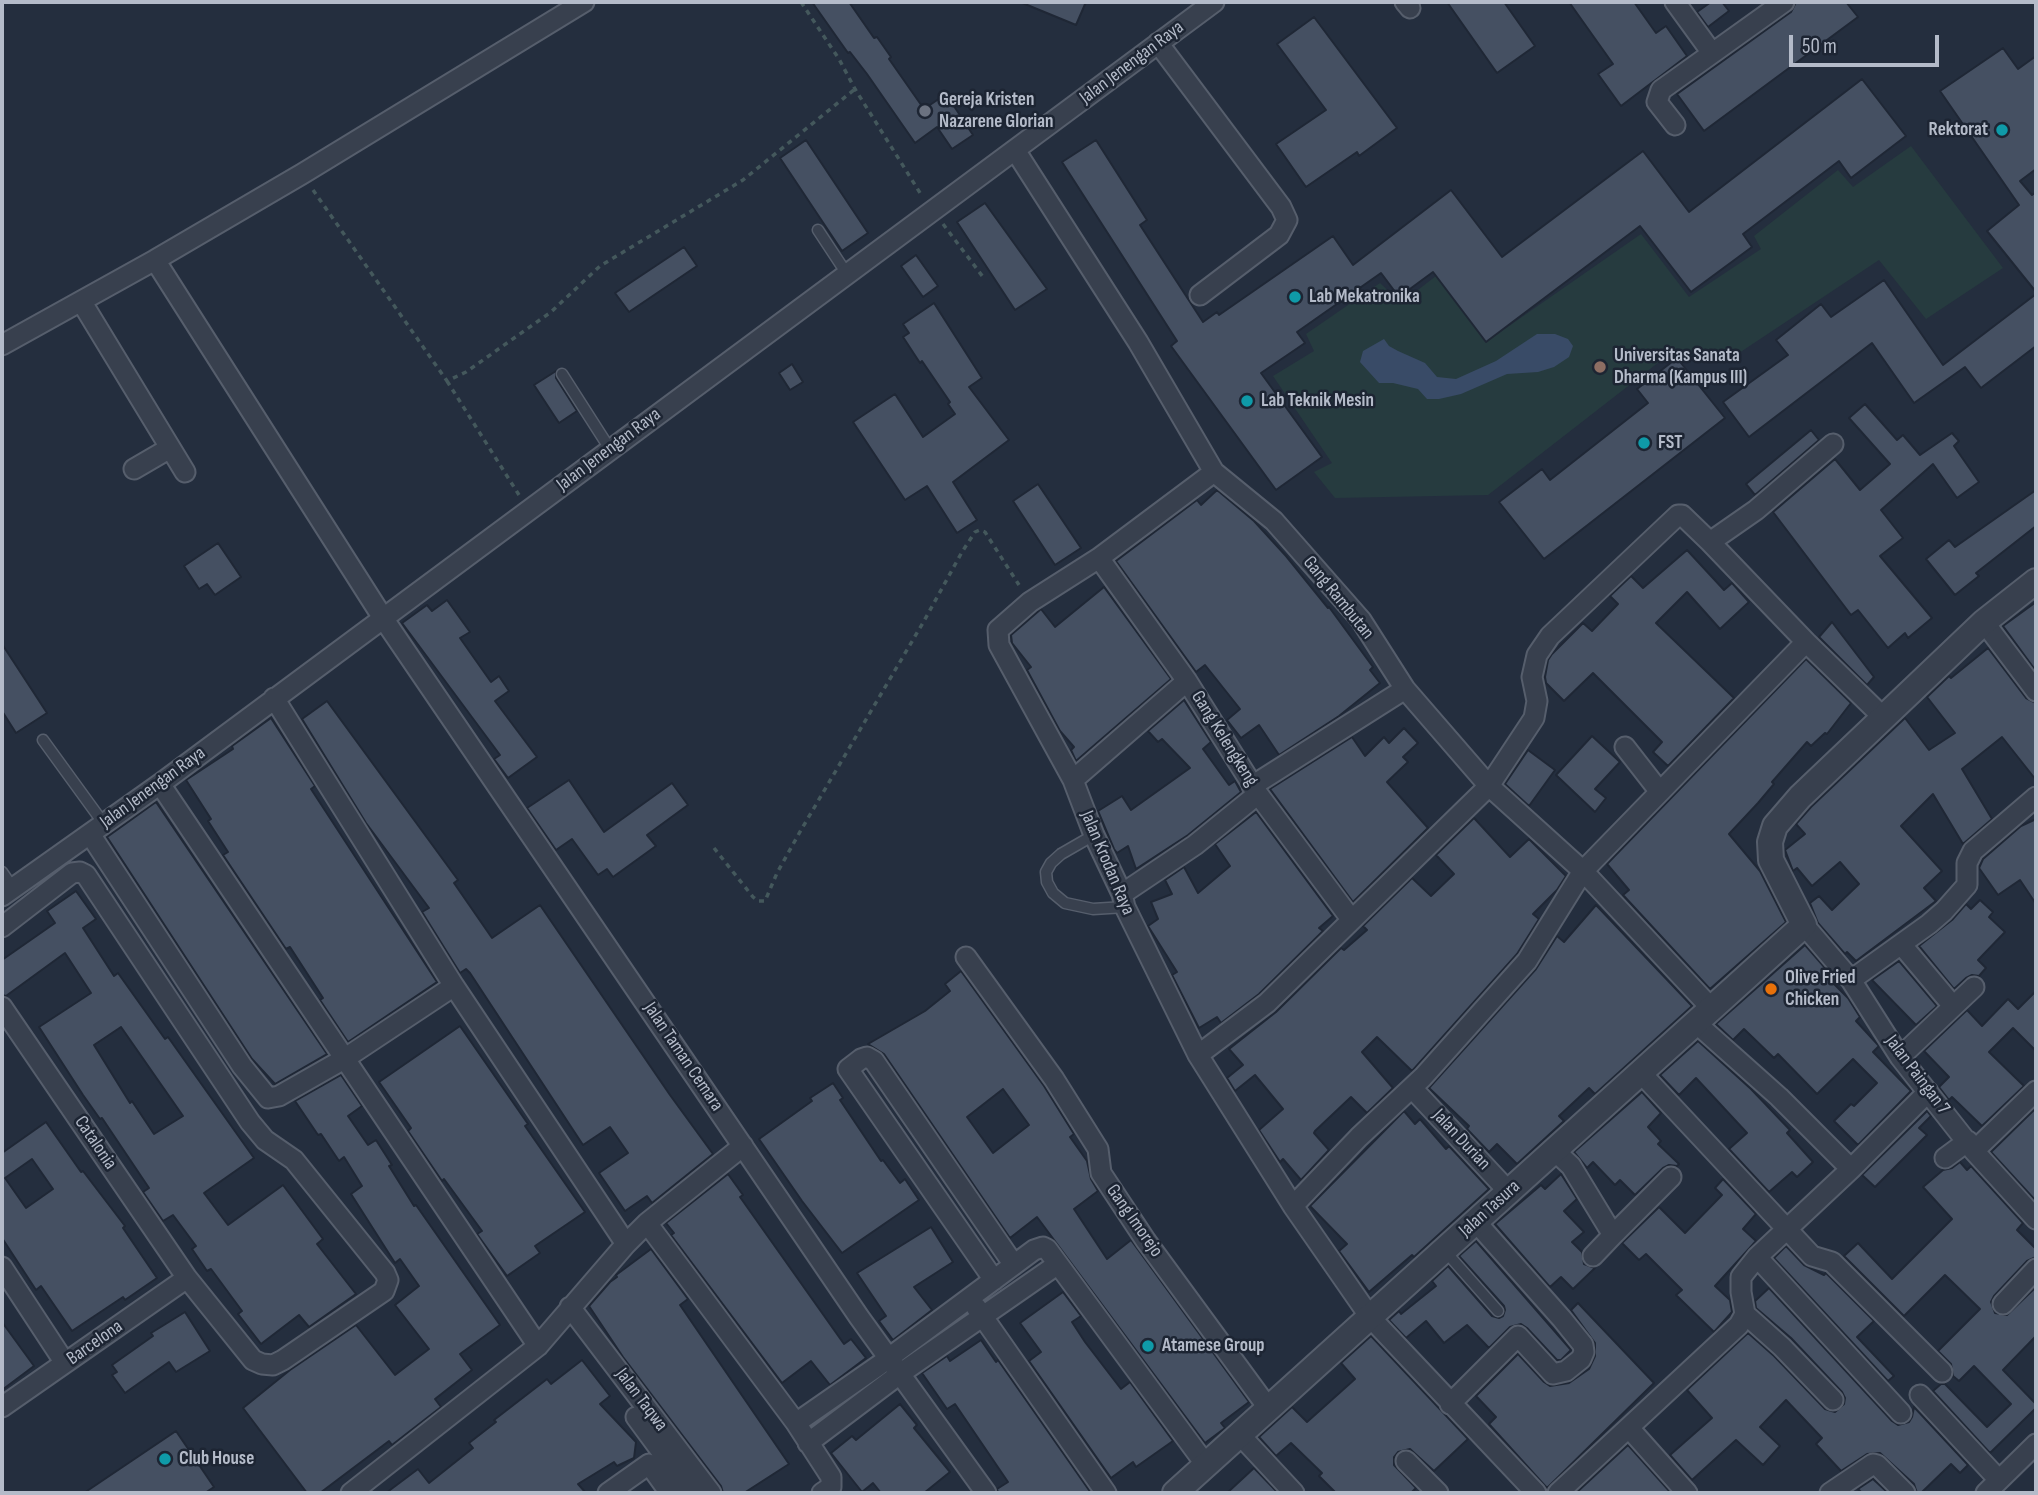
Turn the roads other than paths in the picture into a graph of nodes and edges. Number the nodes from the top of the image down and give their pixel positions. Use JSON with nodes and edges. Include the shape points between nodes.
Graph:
{"nodes":[{"id":1,"x":1214,"y":2,"type":"edge"},
{"id":2,"x":1675,"y":2,"type":"edge"},
{"id":3,"x":1784,"y":2,"type":"edge"},
{"id":4,"x":578,"y":3,"type":"edge"},
{"id":5,"x":1158,"y":43,"type":"junction"},
{"id":6,"x":1712,"y":53,"type":"junction"},
{"id":7,"x":1675,"y":125,"type":"dead end"},
{"id":8,"x":1015,"y":150,"type":"junction"},
{"id":9,"x":818,"y":230,"type":"dead end"},
{"id":10,"x":155,"y":260,"type":"junction"},
{"id":11,"x":847,"y":274,"type":"junction"},
{"id":12,"x":1199,"y":295,"type":"dead end"},
{"id":13,"x":81,"y":301,"type":"junction"},
{"id":14,"x":2,"y":345,"type":"edge"},
{"id":15,"x":562,"y":374,"type":"dead end"},
{"id":16,"x":1833,"y":444,"type":"dead end"},
{"id":17,"x":170,"y":448,"type":"junction"},
{"id":18,"x":610,"y":449,"type":"junction"},
{"id":19,"x":134,"y":469,"type":"dead end"},
{"id":20,"x":185,"y":472,"type":"dead end"},
{"id":21,"x":1214,"y":472,"type":"junction"},
{"id":22,"x":1710,"y":542,"type":"junction"},
{"id":23,"x":1099,"y":558,"type":"junction"},
{"id":24,"x":2036,"y":581,"type":"edge"},
{"id":25,"x":383,"y":618,"type":"junction"},
{"id":26,"x":1984,"y":622,"type":"junction"},
{"id":27,"x":1806,"y":642,"type":"junction"},
{"id":28,"x":1187,"y":681,"type":"junction"},
{"id":29,"x":1405,"y":689,"type":"junction"},
{"id":30,"x":2036,"y":691,"type":"edge"},
{"id":31,"x":274,"y":698,"type":"junction"},
{"id":32,"x":1884,"y":718,"type":"junction"},
{"id":33,"x":43,"y":740,"type":"dead end"},
{"id":34,"x":1625,"y":747,"type":"dead end"},
{"id":35,"x":1073,"y":780,"type":"junction"},
{"id":36,"x":160,"y":784,"type":"junction"},
{"id":37,"x":1489,"y":786,"type":"junction"},
{"id":38,"x":1255,"y":790,"type":"junction"},
{"id":39,"x":1660,"y":792,"type":"junction"},
{"id":40,"x":2036,"y":797,"type":"edge"},
{"id":41,"x":97,"y":829,"type":"junction"},
{"id":42,"x":1094,"y":835,"type":"junction"},
{"id":43,"x":1583,"y":871,"type":"junction"},
{"id":44,"x":5,"y":886,"type":"edge"},
{"id":45,"x":1123,"y":901,"type":"junction"},
{"id":46,"x":1351,"y":919,"type":"junction"},
{"id":47,"x":1804,"y":925,"type":"junction"},
{"id":48,"x":2,"y":927,"type":"edge"},
{"id":49,"x":1901,"y":944,"type":"junction"},
{"id":50,"x":965,"y":957,"type":"dead end"},
{"id":51,"x":1851,"y":980,"type":"junction"},
{"id":52,"x":454,"y":986,"type":"junction"},
{"id":53,"x":1974,"y":987,"type":"dead end"},
{"id":54,"x":1952,"y":1006,"type":"junction"},
{"id":55,"x":2,"y":1007,"type":"edge"},
{"id":56,"x":1704,"y":1016,"type":"junction"},
{"id":57,"x":1198,"y":1055,"type":"junction"},
{"id":58,"x":1900,"y":1057,"type":"junction"},
{"id":59,"x":344,"y":1059,"type":"junction"},
{"id":60,"x":1641,"y":1073,"type":"junction"},
{"id":61,"x":1412,"y":1088,"type":"junction"},
{"id":62,"x":2036,"y":1091,"type":"edge"},
{"id":63,"x":1928,"y":1092,"type":"junction"},
{"id":64,"x":926,"y":1135,"type":"junction"},
{"id":65,"x":743,"y":1146,"type":"junction"},
{"id":66,"x":1971,"y":1146,"type":"junction"},
{"id":67,"x":904,"y":1150,"type":"junction"},
{"id":68,"x":1555,"y":1150,"type":"junction"},
{"id":69,"x":1945,"y":1158,"type":"dead end"},
{"id":70,"x":1851,"y":1169,"type":"junction"},
{"id":71,"x":1671,"y":1177,"type":"dead end"},
{"id":72,"x":1509,"y":1192,"type":"junction"},
{"id":73,"x":968,"y":1197,"type":"junction"},
{"id":74,"x":1293,"y":1206,"type":"junction"},
{"id":75,"x":947,"y":1212,"type":"junction"},
{"id":76,"x":2036,"y":1219,"type":"edge"},
{"id":77,"x":1476,"y":1222,"type":"junction"},
{"id":78,"x":647,"y":1223,"type":"junction"},
{"id":79,"x":1787,"y":1230,"type":"junction"},
{"id":80,"x":1613,"y":1236,"type":"junction"},
{"id":81,"x":625,"y":1244,"type":"junction"},
{"id":82,"x":1445,"y":1250,"type":"junction"},
{"id":83,"x":1593,"y":1255,"type":"dead end"},
{"id":84,"x":1757,"y":1257,"type":"junction"},
{"id":85,"x":1058,"y":1264,"type":"junction"},
{"id":86,"x":1014,"y":1265,"type":"junction"},
{"id":87,"x":2,"y":1267,"type":"edge"},
{"id":88,"x":2036,"y":1269,"type":"edge"},
{"id":89,"x":187,"y":1278,"type":"junction"},
{"id":90,"x":994,"y":1280,"type":"junction"},
{"id":91,"x":970,"y":1298,"type":"junction"},
{"id":92,"x":2003,"y":1304,"type":"dead end"},
{"id":93,"x":1498,"y":1311,"type":"dead end"},
{"id":94,"x":566,"y":1313,"type":"junction"},
{"id":95,"x":1745,"y":1314,"type":"junction"},
{"id":96,"x":983,"y":1317,"type":"junction"},
{"id":97,"x":1370,"y":1317,"type":"junction"},
{"id":98,"x":538,"y":1346,"type":"junction"},
{"id":99,"x":889,"y":1358,"type":"junction"},
{"id":100,"x":65,"y":1363,"type":"junction"},
{"id":101,"x":901,"y":1373,"type":"junction"},
{"id":102,"x":1942,"y":1373,"type":"dead end"},
{"id":103,"x":1920,"y":1395,"type":"dead end"},
{"id":104,"x":1833,"y":1400,"type":"dead end"},
{"id":105,"x":1450,"y":1404,"type":"junction"},
{"id":106,"x":2,"y":1407,"type":"edge"},
{"id":107,"x":1269,"y":1409,"type":"junction"},
{"id":108,"x":1900,"y":1413,"type":"dead end"},
{"id":109,"x":796,"y":1423,"type":"junction"},
{"id":110,"x":1629,"y":1428,"type":"junction"},
{"id":111,"x":1240,"y":1435,"type":"junction"},
{"id":112,"x":808,"y":1443,"type":"junction"},
{"id":113,"x":2036,"y":1444,"type":"edge"},
{"id":114,"x":1406,"y":1461,"type":"dead end"},
{"id":115,"x":1206,"y":1465,"type":"junction"},
{"id":116,"x":1993,"y":1487,"type":"edge"},
{"id":117,"x":826,"y":1490,"type":"edge"},
{"id":118,"x":351,"y":1493,"type":"edge"},
{"id":119,"x":608,"y":1493,"type":"edge"},
{"id":120,"x":670,"y":1493,"type":"edge"},
{"id":121,"x":692,"y":1493,"type":"edge"},
{"id":122,"x":711,"y":1493,"type":"edge"},
{"id":123,"x":986,"y":1493,"type":"edge"},
{"id":124,"x":1106,"y":1493,"type":"edge"},
{"id":125,"x":1175,"y":1493,"type":"edge"},
{"id":126,"x":1294,"y":1493,"type":"edge"},
{"id":127,"x":1438,"y":1493,"type":"edge"},
{"id":128,"x":1536,"y":1493,"type":"edge"},
{"id":129,"x":1558,"y":1493,"type":"edge"},
{"id":130,"x":1687,"y":1493,"type":"edge"},
{"id":131,"x":1830,"y":1493,"type":"edge"},
{"id":132,"x":1905,"y":1493,"type":"edge"}],
"edges":[{"from":1,"to":5,"type":"street","name":"Jalan Jenengan Raya"},
{"from":2,"to":6,"type":"street"},
{"from":3,"to":6,"type":"street"},
{"from":4,"to":10,"type":"street"},
{"from":5,"to":8,"type":"street","name":"Jalan Jenengan Raya"},
{"from":5,"to":12,"type":"street","via":[[1287,220],[1279,235]]},
{"from":6,"to":7,"type":"street","via":[[1659,95],[1657,103]]},
{"from":8,"to":11,"type":"street","name":"Jalan Jenengan Raya"},
{"from":8,"to":21,"type":"street","name":"Gang Rambutan","via":[[1138,342]]},
{"from":9,"to":11,"type":"lane"},
{"from":10,"to":13,"type":"street"},
{"from":10,"to":25,"type":"street","name":"Jalan Taman Cemara"},
{"from":11,"to":18,"type":"street","name":"Jalan Jenengan Raya"},
{"from":13,"to":14,"type":"street"},
{"from":13,"to":17,"type":"street"},
{"from":15,"to":18,"type":"lane"},
{"from":16,"to":22,"type":"street","via":[[1756,510]]},
{"from":17,"to":19,"type":"street"},
{"from":17,"to":20,"type":"street"},
{"from":18,"to":25,"type":"street","name":"Jalan Jenengan Raya"},
{"from":21,"to":23,"type":"street","name":"Jalan Krodan Raya"},
{"from":21,"to":29,"type":"street","name":"Gang Rambutan","via":[[1273,521],[1361,620]]},
{"from":22,"to":27,"type":"street"},
{"from":22,"to":37,"type":"street","via":[[1678,515],[1550,636],[1537,655],[1532,677],[1537,701],[1534,718]]},
{"from":23,"to":28,"type":"street","name":"Gang Kelengkeng"},
{"from":23,"to":35,"type":"street","name":"Jalan Krodan Raya","via":[[1031,602],[1001,627],[997,639]]},
{"from":24,"to":26,"type":"street"},
{"from":25,"to":31,"type":"street","name":"Jalan Jenengan Raya"},
{"from":25,"to":65,"type":"street","name":"Jalan Taman Cemara"},
{"from":26,"to":30,"type":"street"},
{"from":26,"to":32,"type":"street"},
{"from":27,"to":32,"type":"street"},
{"from":27,"to":39,"type":"street"},
{"from":28,"to":35,"type":"street"},
{"from":28,"to":38,"type":"street","name":"Gang Kelengkeng"},
{"from":29,"to":37,"type":"street","name":"Gang Rambutan"},
{"from":29,"to":38,"type":"street"},
{"from":31,"to":36,"type":"street","name":"Jalan Jenengan Raya"},
{"from":31,"to":52,"type":"street"},
{"from":32,"to":47,"type":"street","via":[[1775,825],[1771,860]]},
{"from":33,"to":41,"type":"lane"},
{"from":34,"to":39,"type":"street"},
{"from":35,"to":42,"type":"street","name":"Jalan Krodan Raya"},
{"from":36,"to":41,"type":"street","name":"Jalan Jenengan Raya"},
{"from":36,"to":59,"type":"street"},
{"from":37,"to":43,"type":"street","name":"Gang Rambutan"},
{"from":37,"to":46,"type":"street"},
{"from":38,"to":45,"type":"street"},
{"from":38,"to":46,"type":"street","name":"Gang Kelengkeng"},
{"from":39,"to":43,"type":"street"},
{"from":40,"to":49,"type":"street","via":[[1970,855],[1964,891]]},
{"from":41,"to":44,"type":"street","name":"Jalan Jenengan Raya"},
{"from":41,"to":59,"type":"street","via":[[264,1096],[279,1096]]},
{"from":42,"to":45,"type":"street","name":"Jalan Krodan Raya"},
{"from":42,"to":45,"type":"lane","via":[[1061,853],[1046,872],[1047,882],[1065,903],[1093,909]]},
{"from":43,"to":56,"type":"street","name":"Gang Rambutan"},
{"from":43,"to":61,"type":"street","via":[[1527,961]]},
{"from":45,"to":57,"type":"street","name":"Jalan Krodan Raya"},
{"from":46,"to":57,"type":"street","via":[[1267,1003]]},
{"from":47,"to":51,"type":"street","name":"Jalan Paingan 7"},
{"from":47,"to":56,"type":"street","name":"Jalan Tasura"},
{"from":48,"to":89,"type":"street","name":"Catalonia","via":[[72,873],[89,878],[250,1122],[265,1140],[295,1160],[388,1280],[384,1291],[274,1365],[253,1360]]},
{"from":49,"to":51,"type":"street"},
{"from":49,"to":54,"type":"street"},
{"from":50,"to":107,"type":"street","name":"Gang Imorejo","via":[[1083,1125],[1098,1149],[1101,1173],[1108,1184]]},
{"from":51,"to":58,"type":"street","name":"Jalan Paingan 7"},
{"from":52,"to":59,"type":"street"},
{"from":52,"to":81,"type":"street"},
{"from":53,"to":54,"type":"street"},
{"from":54,"to":58,"type":"street"},
{"from":55,"to":89,"type":"street","name":"Catalonia"},
{"from":56,"to":60,"type":"street","name":"Jalan Tasura"},
{"from":56,"to":70,"type":"street","name":"Gang Rambutan"},
{"from":57,"to":74,"type":"street","name":"Jalan Krodan Raya"},
{"from":58,"to":63,"type":"street","name":"Jalan Paingan 7"},
{"from":59,"to":98,"type":"street"},
{"from":60,"to":68,"type":"street","name":"Jalan Tasura"},
{"from":60,"to":79,"type":"street"},
{"from":61,"to":72,"type":"street","name":"Jalan Durian"},
{"from":61,"to":74,"type":"street"},
{"from":62,"to":66,"type":"street"},
{"from":63,"to":66,"type":"street","name":"Jalan Paingan 7"},
{"from":63,"to":70,"type":"street"},
{"from":64,"to":67,"type":"street"},
{"from":64,"to":67,"type":"street","via":[[874,1061],[861,1059],[848,1069]]},
{"from":64,"to":73,"type":"street"},
{"from":65,"to":78,"type":"street"},
{"from":65,"to":99,"type":"street","name":"Jalan Taman Cemara"},
{"from":66,"to":69,"type":"street"},
{"from":66,"to":76,"type":"street","name":"Jalan Paingan 7"},
{"from":67,"to":75,"type":"street"},
{"from":68,"to":72,"type":"street","name":"Jalan Tasura"},
{"from":68,"to":80,"type":"street","via":[[1571,1166]]},
{"from":70,"to":79,"type":"street"},
{"from":71,"to":80,"type":"street"},
{"from":72,"to":77,"type":"street","name":"Jalan Tasura"},
{"from":73,"to":75,"type":"street"},
{"from":73,"to":86,"type":"street"},
{"from":74,"to":97,"type":"street","name":"Jalan Krodan Raya"},
{"from":75,"to":90,"type":"street"},
{"from":77,"to":82,"type":"street","name":"Jalan Tasura"},
{"from":77,"to":105,"type":"street","via":[[1562,1319],[1584,1352],[1566,1371],[1553,1374],[1518,1336]]},
{"from":78,"to":81,"type":"street"},
{"from":78,"to":109,"type":"street"},
{"from":79,"to":84,"type":"street"},
{"from":79,"to":102,"type":"street","via":[[1815,1258],[1832,1262]]},
{"from":80,"to":83,"type":"street"},
{"from":81,"to":94,"type":"street"},
{"from":82,"to":93,"type":"lane"},
{"from":82,"to":97,"type":"street","name":"Jalan Tasura"},
{"from":84,"to":95,"type":"street","via":[[1741,1277]]},
{"from":84,"to":108,"type":"street"},
{"from":85,"to":86,"type":"street","via":[[1043,1247]]},
{"from":85,"to":96,"type":"street"},
{"from":85,"to":115,"type":"street"},
{"from":86,"to":90,"type":"street"},
{"from":87,"to":100,"type":"street"},
{"from":88,"to":92,"type":"street"},
{"from":89,"to":100,"type":"street","name":"Barcelona"},
{"from":90,"to":91,"type":"street"},
{"from":91,"to":96,"type":"street"},
{"from":91,"to":99,"type":"street"},
{"from":94,"to":98,"type":"street"},
{"from":94,"to":121,"type":"street"},
{"from":94,"to":122,"type":"street","name":"Jalan Taqwa"},
{"from":95,"to":104,"type":"street"},
{"from":95,"to":110,"type":"street","via":[[1739,1325]]},
{"from":96,"to":101,"type":"street"},
{"from":96,"to":124,"type":"street"},
{"from":97,"to":105,"type":"street","name":"Jalan Krodan Raya"},
{"from":97,"to":107,"type":"street","name":"Jalan Tasura"},
{"from":98,"to":118,"type":"street"},
{"from":99,"to":101,"type":"street","name":"Jalan Taman Cemara"},
{"from":99,"to":109,"type":"street"},
{"from":100,"to":106,"type":"street","name":"Barcelona"},
{"from":101,"to":112,"type":"street"},
{"from":101,"to":123,"type":"street","name":"Jalan Taman Cemara"},
{"from":103,"to":116,"type":"street"},
{"from":105,"to":128,"type":"street","name":"Jalan Krodan Raya"},
{"from":107,"to":111,"type":"street","name":"Jalan Tasura"},
{"from":109,"to":112,"type":"street"},
{"from":110,"to":129,"type":"street"},
{"from":110,"to":130,"type":"street"},
{"from":111,"to":115,"type":"street","name":"Jalan Tasura"},
{"from":111,"to":126,"type":"street"},
{"from":112,"to":117,"type":"street","via":[[831,1476]]},
{"from":113,"to":116,"type":"street"},
{"from":114,"to":127,"type":"street"},
{"from":115,"to":125,"type":"street","name":"Jalan Tasura"},
{"from":119,"to":120,"type":"street","via":[[649,1464]]},
{"from":131,"to":132,"type":"street","via":[[1873,1464]]}]}
